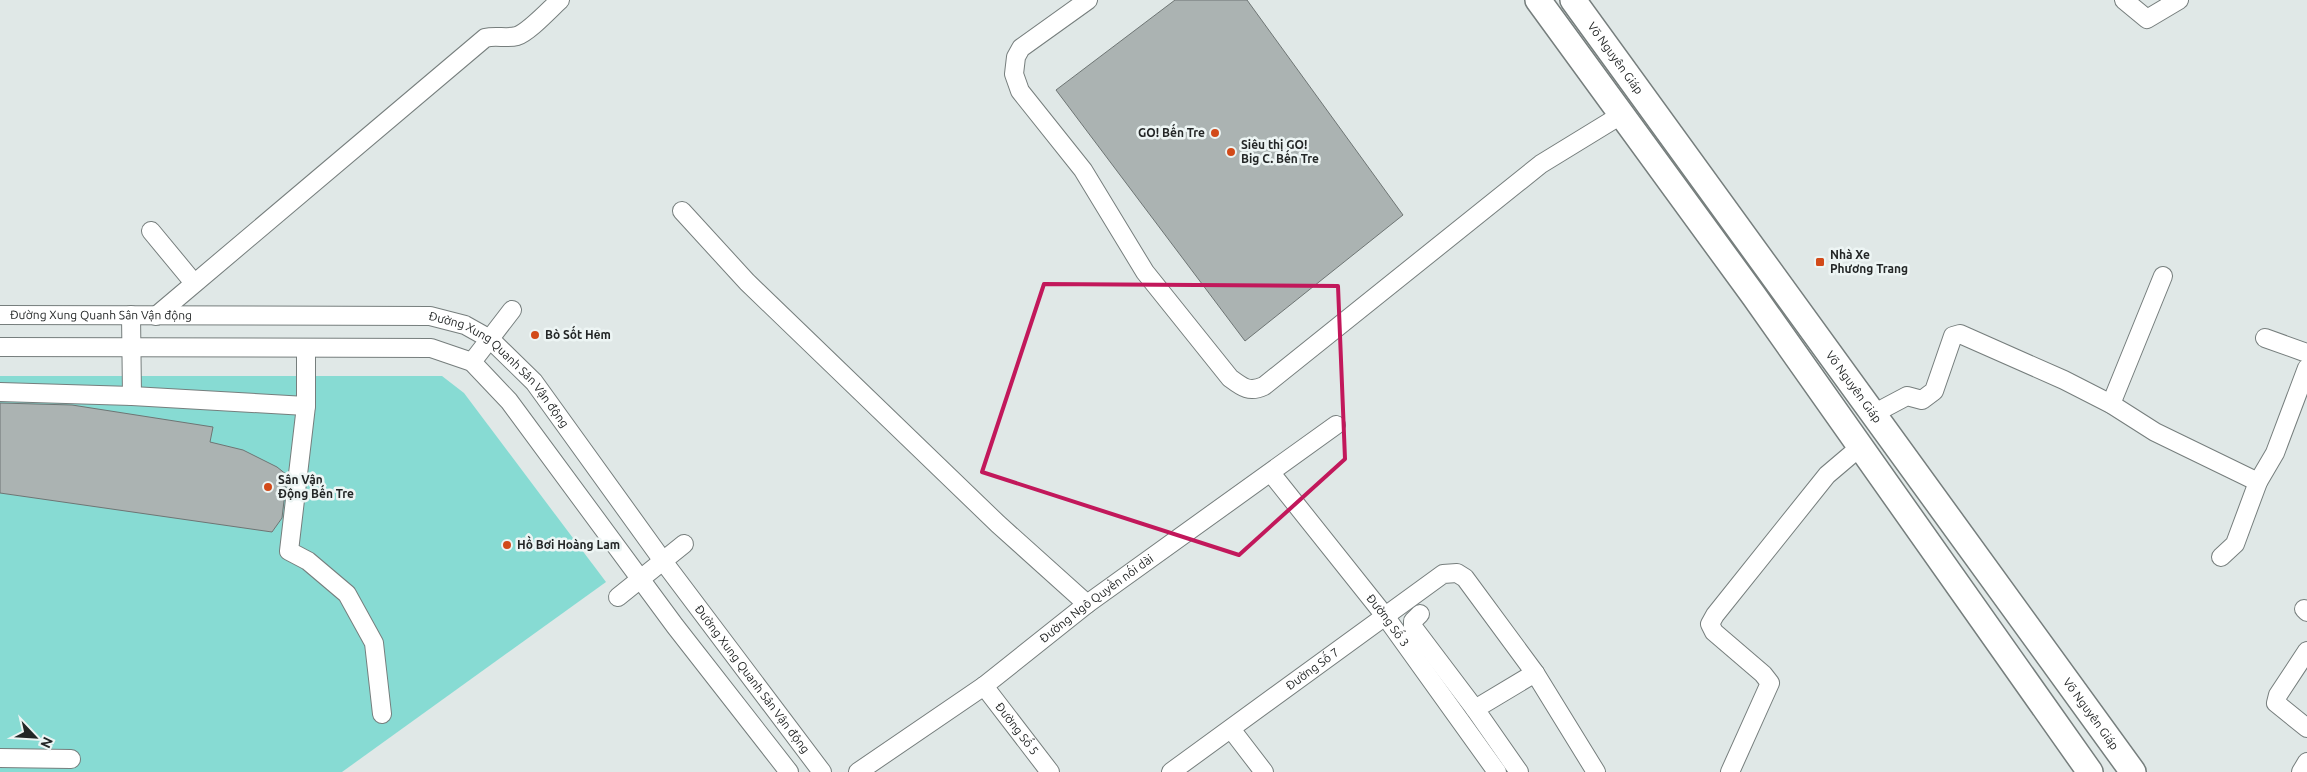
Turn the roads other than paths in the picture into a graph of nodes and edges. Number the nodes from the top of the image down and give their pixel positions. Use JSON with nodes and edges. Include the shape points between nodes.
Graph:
{"nodes":[{"id":1,"x":560,"y":0,"type":"edge"},
{"id":2,"x":1088,"y":0,"type":"edge"},
{"id":3,"x":1538,"y":0,"type":"edge"},
{"id":4,"x":1573,"y":0,"type":"edge"},
{"id":5,"x":2124,"y":0,"type":"edge"},
{"id":6,"x":2179,"y":0,"type":"edge"},
{"id":7,"x":1622,"y":115,"type":"junction"},
{"id":8,"x":682,"y":212,"type":"dead end"},
{"id":9,"x":151,"y":231,"type":"dead end"},
{"id":10,"x":2163,"y":276,"type":"dead end"},
{"id":11,"x":1776,"y":281,"type":"junction"},
{"id":12,"x":194,"y":283,"type":"junction"},
{"id":13,"x":1754,"y":296,"type":"junction"},
{"id":14,"x":512,"y":310,"type":"dead end"},
{"id":15,"x":0,"y":315,"type":"edge"},
{"id":16,"x":131,"y":316,"type":"junction"},
{"id":17,"x":156,"y":316,"type":"junction"},
{"id":18,"x":2265,"y":338,"type":"dead end"},
{"id":19,"x":490,"y":339,"type":"junction"},
{"id":20,"x":0,"y":348,"type":"edge"},
{"id":21,"x":131,"y":348,"type":"junction"},
{"id":22,"x":306,"y":348,"type":"junction"},
{"id":23,"x":2307,"y":353,"type":"edge"},
{"id":24,"x":472,"y":362,"type":"junction"},
{"id":25,"x":2307,"y":368,"type":"edge"},
{"id":26,"x":0,"y":392,"type":"edge"},
{"id":27,"x":132,"y":396,"type":"junction"},
{"id":28,"x":2110,"y":404,"type":"junction"},
{"id":29,"x":306,"y":406,"type":"junction"},
{"id":30,"x":1873,"y":414,"type":"junction"},
{"id":31,"x":1336,"y":425,"type":"dead end"},
{"id":32,"x":1860,"y":447,"type":"junction"},
{"id":33,"x":1271,"y":473,"type":"junction"},
{"id":34,"x":2258,"y":482,"type":"junction"},
{"id":35,"x":684,"y":544,"type":"dead end"},
{"id":36,"x":2221,"y":557,"type":"dead end"},
{"id":37,"x":663,"y":560,"type":"junction"},
{"id":38,"x":640,"y":579,"type":"junction"},
{"id":39,"x":618,"y":596,"type":"dead end"},
{"id":40,"x":1087,"y":604,"type":"junction"},
{"id":41,"x":1420,"y":614,"type":"dead end"},
{"id":42,"x":1385,"y":616,"type":"junction"},
{"id":43,"x":2307,"y":651,"type":"edge"},
{"id":44,"x":1535,"y":673,"type":"junction"},
{"id":45,"x":984,"y":686,"type":"junction"},
{"id":46,"x":1475,"y":709,"type":"junction"},
{"id":47,"x":382,"y":714,"type":"dead end"},
{"id":48,"x":2307,"y":728,"type":"edge"},
{"id":49,"x":1231,"y":729,"type":"junction"},
{"id":50,"x":0,"y":758,"type":"edge"},
{"id":51,"x":72,"y":759,"type":"dead end"},
{"id":52,"x":2307,"y":762,"type":"edge"},
{"id":53,"x":1593,"y":771,"type":"edge"},
{"id":54,"x":789,"y":772,"type":"edge"},
{"id":55,"x":822,"y":772,"type":"edge"},
{"id":56,"x":858,"y":772,"type":"edge"},
{"id":57,"x":1050,"y":772,"type":"edge"},
{"id":58,"x":1171,"y":772,"type":"edge"},
{"id":59,"x":1264,"y":772,"type":"edge"},
{"id":60,"x":1496,"y":772,"type":"edge"},
{"id":61,"x":1519,"y":772,"type":"edge"},
{"id":62,"x":1730,"y":772,"type":"edge"},
{"id":63,"x":2090,"y":772,"type":"edge"},
{"id":64,"x":2133,"y":772,"type":"edge"},
{"id":65,"x":2301,"y":772,"type":"edge"}],
"edges":[{"from":1,"to":12,"type":"street","via":[[519,35],[485,38]]},
{"from":2,"to":7,"type":"street","via":[[1021,48],[1014,74],[1020,91],[1083,170],[1145,272],[1230,378],[1246,390],[1264,386],[1541,164]]},
{"from":3,"to":7,"type":"highway"},
{"from":4,"to":11,"type":"highway","name":"Võ Nguyên Giáp"},
{"from":5,"to":6,"type":"street","via":[[2147,19]]},
{"from":7,"to":13,"type":"highway"},
{"from":8,"to":40,"type":"street","via":[[747,282],[998,524]]},
{"from":9,"to":12,"type":"street"},
{"from":10,"to":28,"type":"street"},
{"from":11,"to":13,"type":"highway"},
{"from":11,"to":30,"type":"highway","name":"Võ Nguyên Giáp"},
{"from":12,"to":17,"type":"street"},
{"from":13,"to":32,"type":"highway"},
{"from":14,"to":19,"type":"street"},
{"from":15,"to":16,"type":"street","name":"Đường Xung Quanh Sân Vận động"},
{"from":16,"to":17,"type":"street","name":"Đường Xung Quanh Sân Vận động"},
{"from":16,"to":21,"type":"street"},
{"from":17,"to":19,"type":"street","name":"Đường Xung Quanh Sân Vận động","via":[[430,316],[465,325]]},
{"from":18,"to":23,"type":"street"},
{"from":19,"to":24,"type":"street"},
{"from":19,"to":37,"type":"street","name":"Đường Xung Quanh Sân Vận động","via":[[534,382]]},
{"from":20,"to":21,"type":"street","name":"Đường Xung Quanh Sân Vận động"},
{"from":21,"to":22,"type":"street","name":"Đường Xung Quanh Sân Vận động"},
{"from":21,"to":27,"type":"street"},
{"from":22,"to":24,"type":"street","name":"Đường Xung Quanh Sân Vận động","via":[[431,348]]},
{"from":22,"to":29,"type":"street"},
{"from":24,"to":38,"type":"street","name":"Đường Xung Quanh Sân Vận động","via":[[509,401]]},
{"from":25,"to":34,"type":"street","via":[[2275,453]]},
{"from":26,"to":27,"type":"street"},
{"from":27,"to":29,"type":"street"},
{"from":28,"to":30,"type":"street","via":[[1960,334],[1953,336],[1934,391],[1929,396],[1922,400],[1908,396]]},
{"from":28,"to":34,"type":"street","via":[[2156,432]]},
{"from":29,"to":47,"type":"street","via":[[290,551],[308,561],[347,594],[374,643]]},
{"from":30,"to":64,"type":"highway","name":"Võ Nguyên Giáp"},
{"from":31,"to":33,"type":"street","name":"Đường Ngô Quyền nối dài"},
{"from":32,"to":62,"type":"street","via":[[1827,475],[1710,624],[1714,632],[1770,683]]},
{"from":32,"to":63,"type":"highway"},
{"from":33,"to":40,"type":"street","name":"Đường Ngô Quyền nối dài"},
{"from":33,"to":42,"type":"street","name":"Đường Số 3"},
{"from":34,"to":36,"type":"street","via":[[2235,544]]},
{"from":35,"to":37,"type":"street"},
{"from":37,"to":38,"type":"street"},
{"from":37,"to":55,"type":"street","name":"Đường Xung Quanh Sân Vận động"},
{"from":38,"to":39,"type":"street"},
{"from":38,"to":54,"type":"street","name":"Đường Xung Quanh Sân Vận động"},
{"from":40,"to":45,"type":"street","name":"Đường Ngô Quyền nối dài"},
{"from":41,"to":46,"type":"street","via":[[1413,620],[1413,627]]},
{"from":42,"to":44,"type":"street","name":"Đường Số 7","via":[[1443,574],[1457,573],[1465,578]]},
{"from":42,"to":49,"type":"street","name":"Đường Số 7"},
{"from":42,"to":60,"type":"street","name":"Đường Số 3"},
{"from":43,"to":48,"type":"street","via":[[2276,703]]},
{"from":44,"to":46,"type":"street"},
{"from":44,"to":53,"type":"street"},
{"from":45,"to":56,"type":"street","name":"Đường Ngô Quyền nối dài"},
{"from":45,"to":57,"type":"street","name":"Đường Số 5"},
{"from":46,"to":61,"type":"street"},
{"from":49,"to":58,"type":"street","name":"Đường Số 7"},
{"from":49,"to":59,"type":"street"},
{"from":50,"to":51,"type":"street"},
{"from":52,"to":65,"type":"street"}]}
